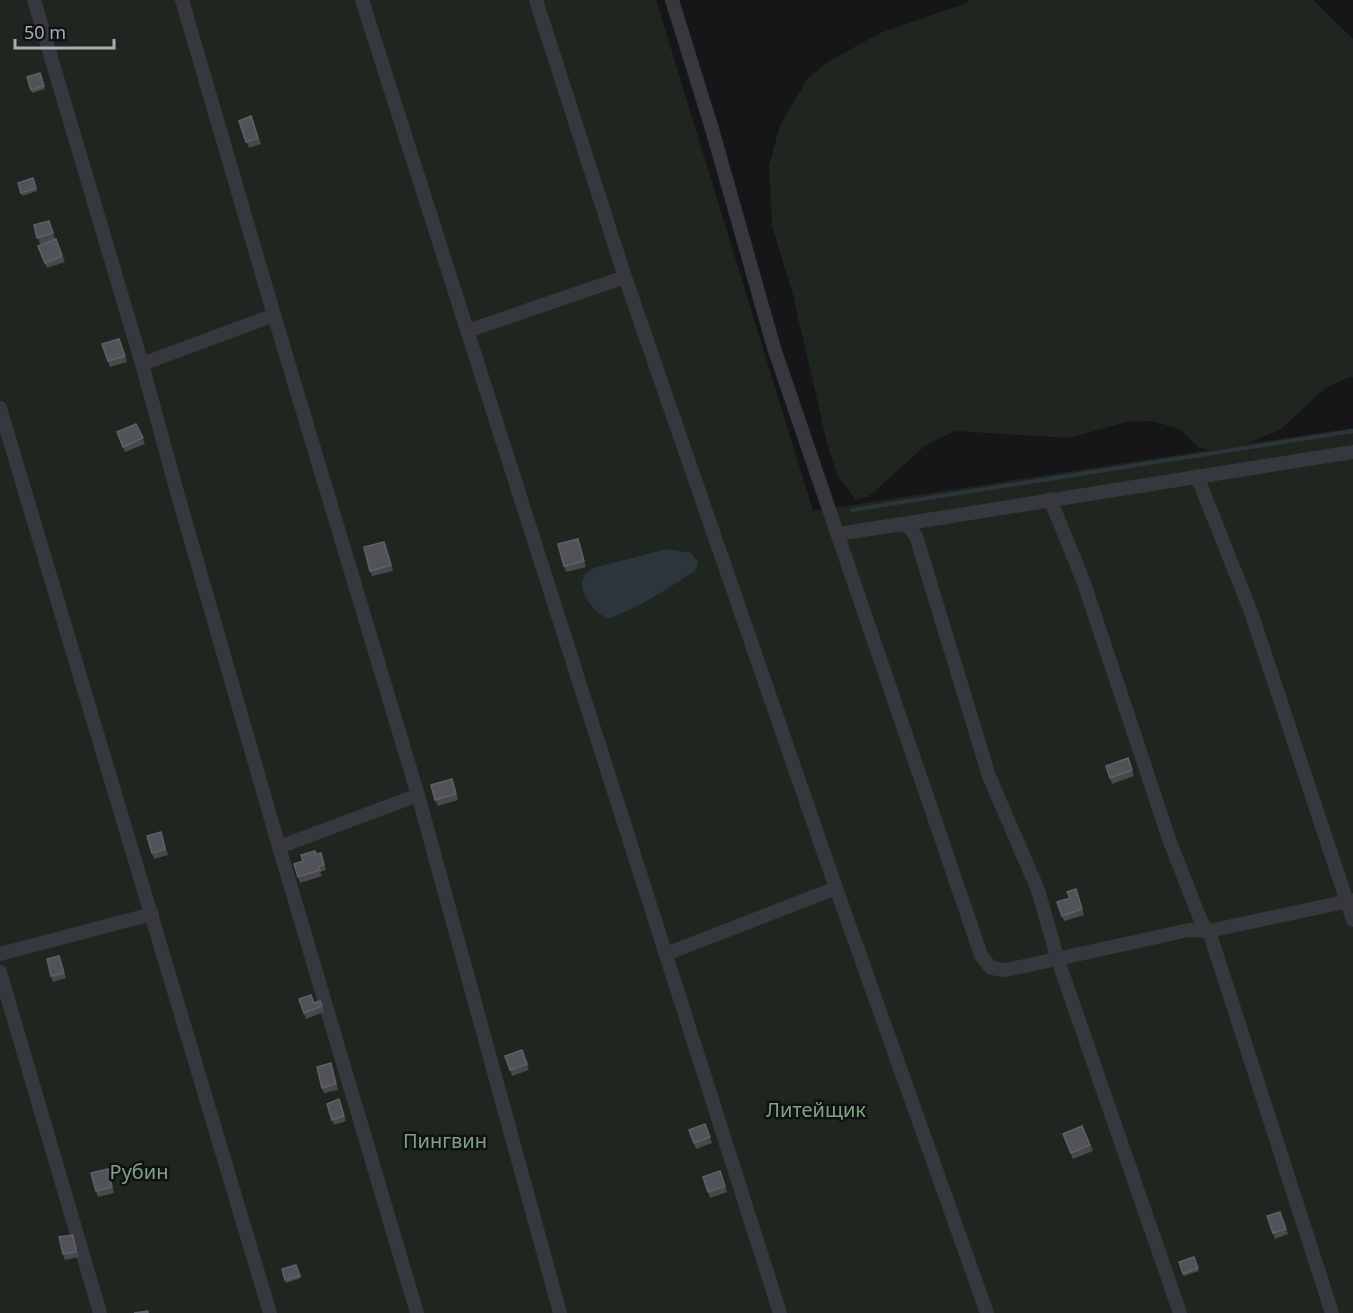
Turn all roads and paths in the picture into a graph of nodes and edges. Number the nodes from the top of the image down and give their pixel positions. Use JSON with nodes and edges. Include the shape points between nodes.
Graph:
{"nodes":[{"id":1,"x":34,"y":0,"type":"edge"},
{"id":2,"x":182,"y":0,"type":"edge"},
{"id":3,"x":362,"y":0,"type":"edge"},
{"id":4,"x":536,"y":0,"type":"edge"},
{"id":5,"x":672,"y":0,"type":"edge"},
{"id":6,"x":625,"y":278,"type":"junction"},
{"id":7,"x":274,"y":315,"type":"junction"},
{"id":8,"x":467,"y":331,"type":"junction"},
{"id":9,"x":142,"y":363,"type":"junction"},
{"id":10,"x":0,"y":408,"type":"edge"},
{"id":11,"x":5,"y":446,"type":"edge"},
{"id":12,"x":1353,"y":452,"type":"edge"},
{"id":13,"x":1197,"y":476,"type":"junction"},
{"id":14,"x":1050,"y":499,"type":"junction"},
{"id":15,"x":902,"y":524,"type":"junction"},
{"id":16,"x":837,"y":534,"type":"junction"},
{"id":17,"x":418,"y":795,"type":"junction"},
{"id":18,"x":279,"y":846,"type":"junction"},
{"id":19,"x":836,"y":888,"type":"junction"},
{"id":20,"x":1350,"y":900,"type":"edge"},
{"id":21,"x":152,"y":914,"type":"junction"},
{"id":22,"x":1353,"y":920,"type":"edge"},
{"id":23,"x":1209,"y":931,"type":"junction"},
{"id":24,"x":0,"y":954,"type":"edge"},
{"id":25,"x":666,"y":954,"type":"junction"},
{"id":26,"x":1058,"y":960,"type":"junction"},
{"id":27,"x":0,"y":972,"type":"edge"},
{"id":28,"x":100,"y":1313,"type":"edge"},
{"id":29,"x":270,"y":1313,"type":"edge"},
{"id":30,"x":417,"y":1313,"type":"edge"},
{"id":31,"x":560,"y":1313,"type":"edge"},
{"id":32,"x":780,"y":1313,"type":"edge"},
{"id":33,"x":987,"y":1313,"type":"edge"},
{"id":34,"x":1180,"y":1313,"type":"edge"},
{"id":35,"x":1332,"y":1313,"type":"edge"}],
"edges":[{"from":1,"to":9,"type":"street"},
{"from":2,"to":7,"type":"street"},
{"from":3,"to":8,"type":"street"},
{"from":4,"to":6,"type":"street"},
{"from":5,"to":16,"type":"street","via":[[774,348]]},
{"from":6,"to":8,"type":"street"},
{"from":6,"to":19,"type":"street"},
{"from":7,"to":9,"type":"street"},
{"from":7,"to":17,"type":"street"},
{"from":8,"to":25,"type":"street"},
{"from":9,"to":18,"type":"street"},
{"from":10,"to":11,"type":"street"},
{"from":11,"to":21,"type":"street"},
{"from":12,"to":13,"type":"street"},
{"from":13,"to":14,"type":"street"},
{"from":13,"to":20,"type":"street","via":[[1251,612]]},
{"from":14,"to":15,"type":"street"},
{"from":14,"to":23,"type":"street","via":[[1083,580],[1170,842],[1201,921]]},
{"from":15,"to":16,"type":"street"},
{"from":15,"to":26,"type":"street","via":[[915,536],[989,776],[1038,890]]},
{"from":16,"to":26,"type":"street","via":[[981,955],[991,968],[1006,970]]},
{"from":17,"to":18,"type":"street"},
{"from":17,"to":31,"type":"street"},
{"from":18,"to":30,"type":"street"},
{"from":19,"to":25,"type":"street"},
{"from":19,"to":33,"type":"street"},
{"from":20,"to":22,"type":"street"},
{"from":20,"to":23,"type":"street"},
{"from":21,"to":24,"type":"street"},
{"from":21,"to":29,"type":"street"},
{"from":23,"to":26,"type":"street","via":[[1189,930]]},
{"from":23,"to":35,"type":"street"},
{"from":25,"to":32,"type":"street"},
{"from":26,"to":34,"type":"street"},
{"from":27,"to":28,"type":"street"}]}
